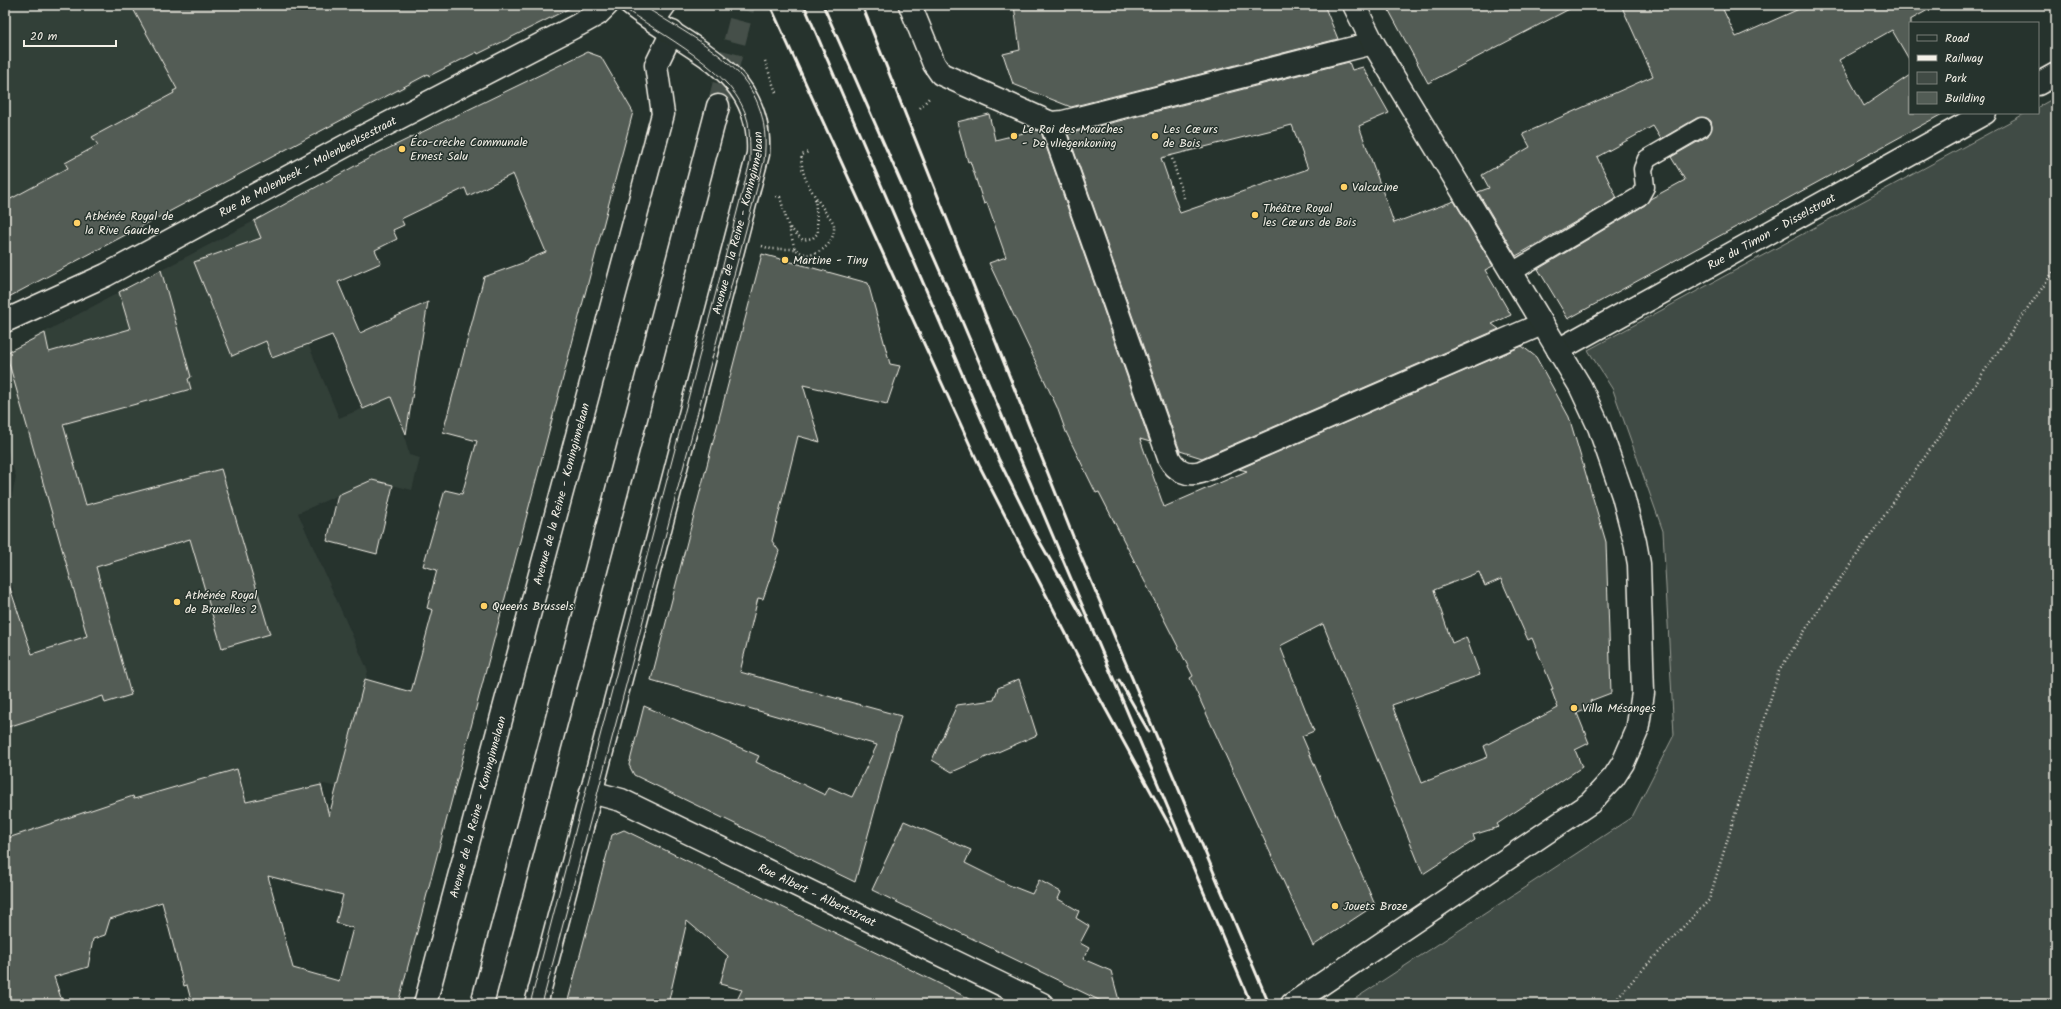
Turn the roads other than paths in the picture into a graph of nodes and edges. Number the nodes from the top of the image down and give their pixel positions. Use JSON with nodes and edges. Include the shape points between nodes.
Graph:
{"nodes":[{"id":1,"x":607,"y":5,"type":"edge"},
{"id":2,"x":631,"y":5,"type":"edge"},
{"id":3,"x":910,"y":5,"type":"edge"},
{"id":4,"x":1354,"y":5,"type":"edge"},
{"id":5,"x":665,"y":20,"type":"edge"},
{"id":6,"x":1373,"y":43,"type":"junction"},
{"id":7,"x":2056,"y":74,"type":"edge"},
{"id":8,"x":2039,"y":83,"type":"edge"},
{"id":9,"x":718,"y":106,"type":"tunnel mouth"},
{"id":10,"x":1984,"y":114,"type":"edge"},
{"id":11,"x":1050,"y":123,"type":"junction"},
{"id":12,"x":1702,"y":127,"type":"dead end"},
{"id":13,"x":1512,"y":272,"type":"junction"},
{"id":14,"x":5,"y":321,"type":"edge"},
{"id":15,"x":1542,"y":324,"type":"junction"},
{"id":16,"x":1558,"y":350,"type":"junction"},
{"id":17,"x":592,"y":792,"type":"junction"},
{"id":18,"x":425,"y":1004,"type":"edge"},
{"id":19,"x":482,"y":1004,"type":"edge"},
{"id":20,"x":536,"y":1004,"type":"edge"},
{"id":21,"x":1042,"y":1004,"type":"edge"},
{"id":22,"x":1292,"y":1004,"type":"edge"}],
"edges":[{"from":1,"to":14,"type":"street","name":"Rue de Molenbeek - Molenbeeksestraat","via":[[598,14],[578,25],[362,137],[106,275]]},
{"from":2,"to":5,"type":"street","name":"Avenue de la Reine - Koninginnelaan"},
{"from":3,"to":11,"type":"street","via":[[934,64],[941,74]]},
{"from":4,"to":6,"type":"street"},
{"from":5,"to":17,"type":"street","name":"Avenue de la Reine - Koninginnelaan","via":[[727,72],[746,96],[754,115],[758,144],[756,165]]},
{"from":5,"to":18,"type":"street","name":"Avenue de la Reine - Koninginnelaan","via":[[656,65],[663,114]]},
{"from":6,"to":11,"type":"street","via":[[1063,122]]},
{"from":6,"to":13,"type":"street"},
{"from":7,"to":8,"type":"street"},
{"from":9,"to":19,"type":"street"},
{"from":10,"to":16,"type":"street","name":"Rue du Timon - Disselstraat"},
{"from":11,"to":15,"type":"street","via":[[1169,458],[1173,465],[1186,474],[1201,472]]},
{"from":12,"to":13,"type":"lane","via":[[1647,159],[1643,169],[1645,187],[1640,196]]},
{"from":13,"to":15,"type":"street"},
{"from":15,"to":16,"type":"street"},
{"from":16,"to":22,"type":"street","via":[[1580,386],[1599,427],[1623,496],[1635,542],[1639,564],[1643,693],[1637,731],[1631,746],[1614,777],[1576,813]]},
{"from":17,"to":20,"type":"street","name":"Avenue de la Reine - Koninginnelaan"},
{"from":17,"to":21,"type":"street","name":"Rue Albert - Albertstraat","via":[[621,800]]}]}
